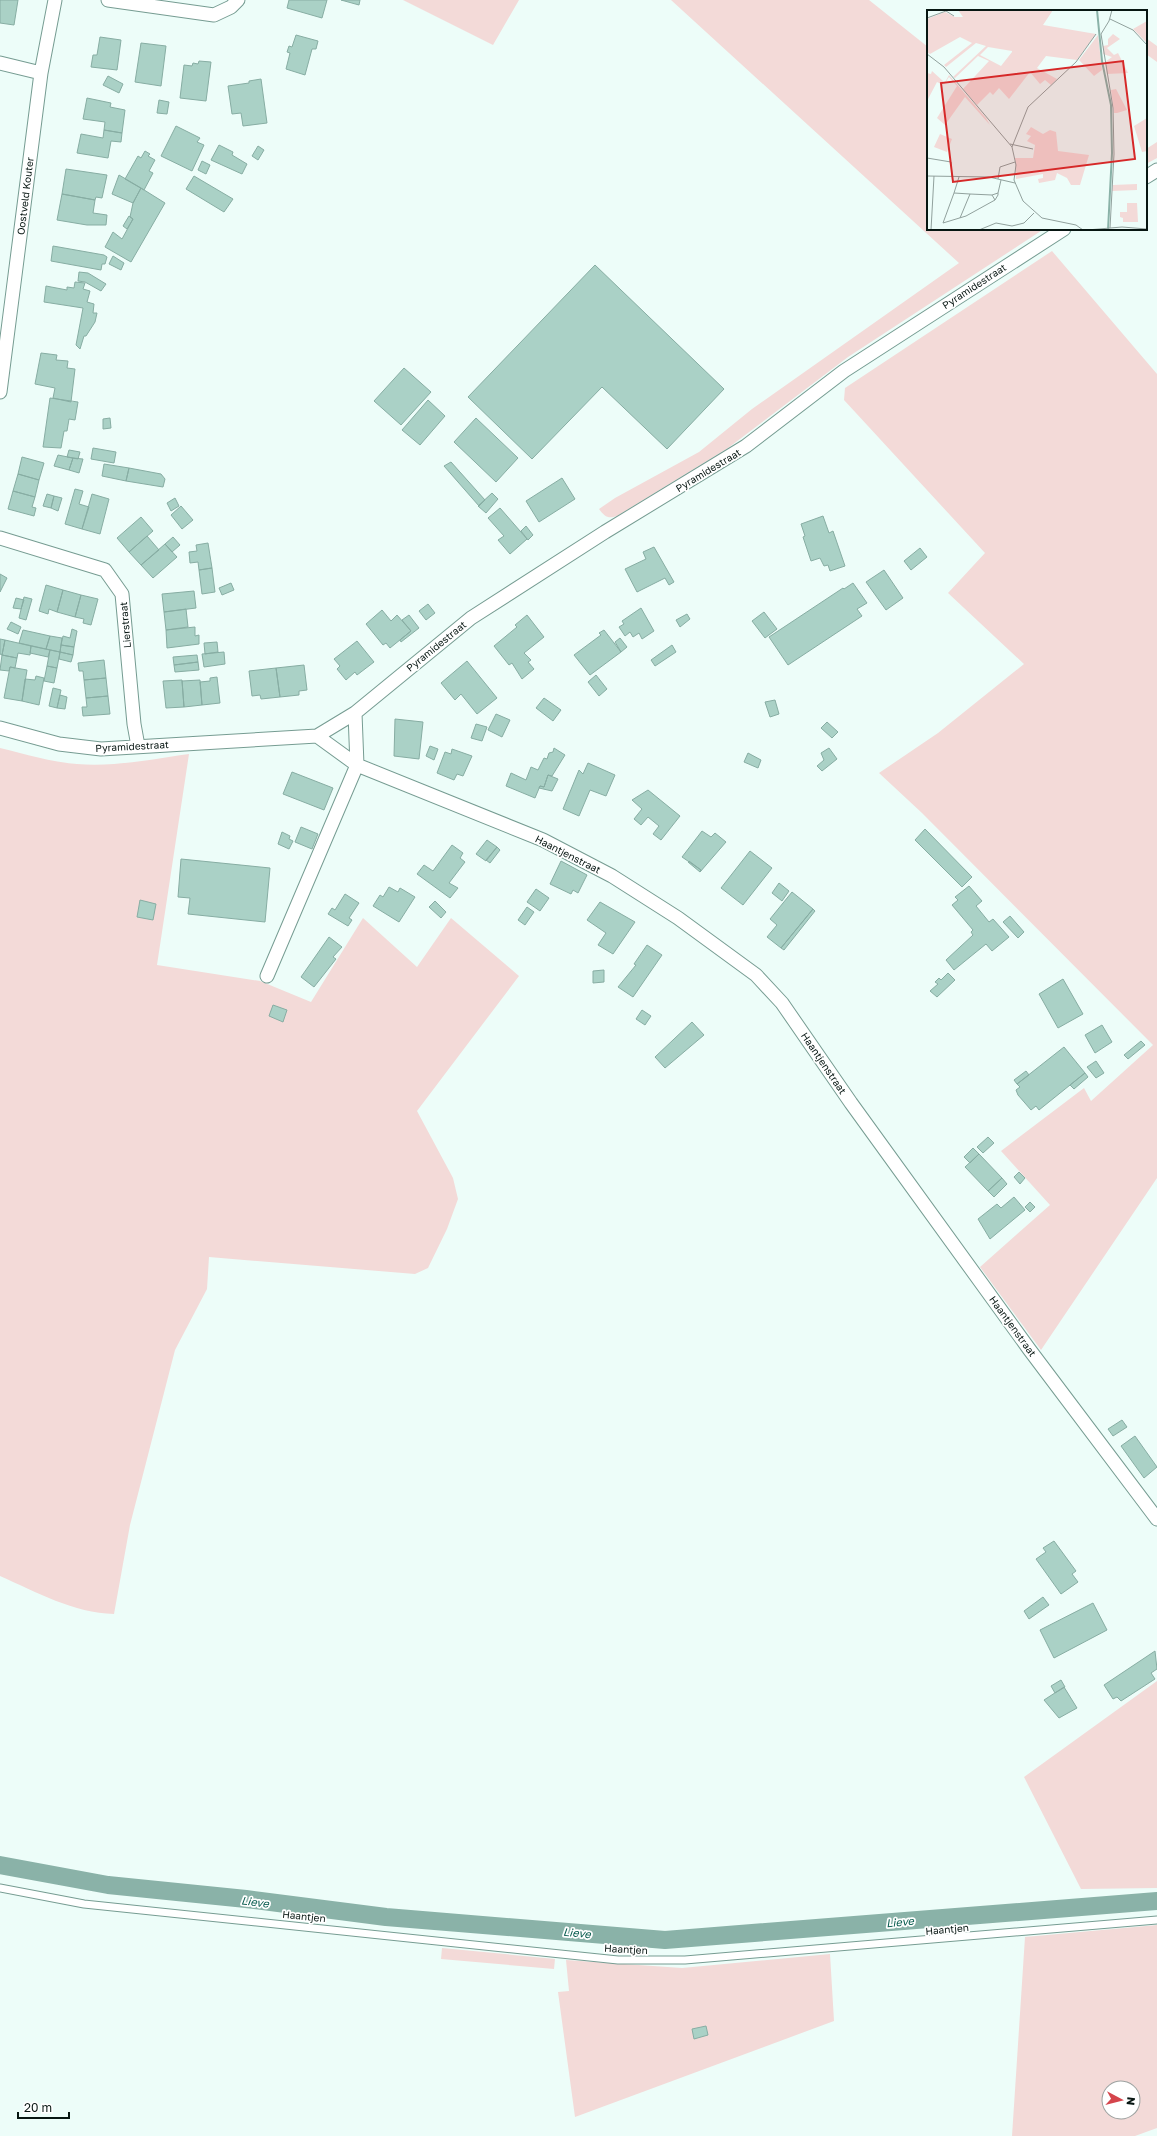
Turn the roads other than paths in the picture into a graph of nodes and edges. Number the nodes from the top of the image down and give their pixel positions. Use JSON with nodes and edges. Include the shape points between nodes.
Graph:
{"nodes":[{"id":1,"x":55,"y":0,"type":"edge"},
{"id":2,"x":108,"y":0,"type":"edge"},
{"id":3,"x":238,"y":0,"type":"edge"},
{"id":4,"x":0,"y":63,"type":"edge"},
{"id":5,"x":41,"y":73,"type":"junction"},
{"id":6,"x":1157,"y":170,"type":"edge"},
{"id":7,"x":1147,"y":176,"type":"edge"},
{"id":8,"x":1062,"y":230,"type":"edge"},
{"id":9,"x":0,"y":392,"type":"edge"},
{"id":10,"x":0,"y":538,"type":"edge"},
{"id":11,"x":354,"y":713,"type":"junction"},
{"id":12,"x":0,"y":728,"type":"edge"},
{"id":13,"x":317,"y":736,"type":"junction"},
{"id":14,"x":138,"y":746,"type":"junction"},
{"id":15,"x":357,"y":765,"type":"junction"},
{"id":16,"x":267,"y":976,"type":"dead end"},
{"id":17,"x":1157,"y":1519,"type":"edge"},
{"id":18,"x":0,"y":1888,"type":"edge"},
{"id":19,"x":1157,"y":1920,"type":"edge"}],
"edges":[{"from":1,"to":5,"type":"street","name":"Oostveld Kouter"},
{"from":2,"to":3,"type":"street","via":[[214,15],[231,7]]},
{"from":4,"to":5,"type":"street"},
{"from":5,"to":9,"type":"street","name":"Oostveld Kouter"},
{"from":6,"to":7,"type":"street"},
{"from":8,"to":11,"type":"street","name":"Pyramidestraat","via":[[844,371],[746,446],[471,618]]},
{"from":10,"to":14,"type":"street","name":"Lierstraat","via":[[105,570],[122,594]]},
{"from":11,"to":13,"type":"street","name":"Pyramidestraat"},
{"from":11,"to":15,"type":"street"},
{"from":12,"to":14,"type":"street","name":"Pyramidestraat","via":[[59,744],[94,748]]},
{"from":13,"to":14,"type":"street","name":"Pyramidestraat"},
{"from":13,"to":15,"type":"street","name":"Haantjenstraat"},
{"from":15,"to":16,"type":"street"},
{"from":15,"to":17,"type":"street","name":"Haantjenstraat","via":[[542,840],[612,876],[678,918],[756,975],[782,1003],[850,1103],[1029,1349]]},
{"from":18,"to":19,"type":"lane","name":"Haantjen","via":[[84,1904],[618,1960],[685,1960]]}]}
